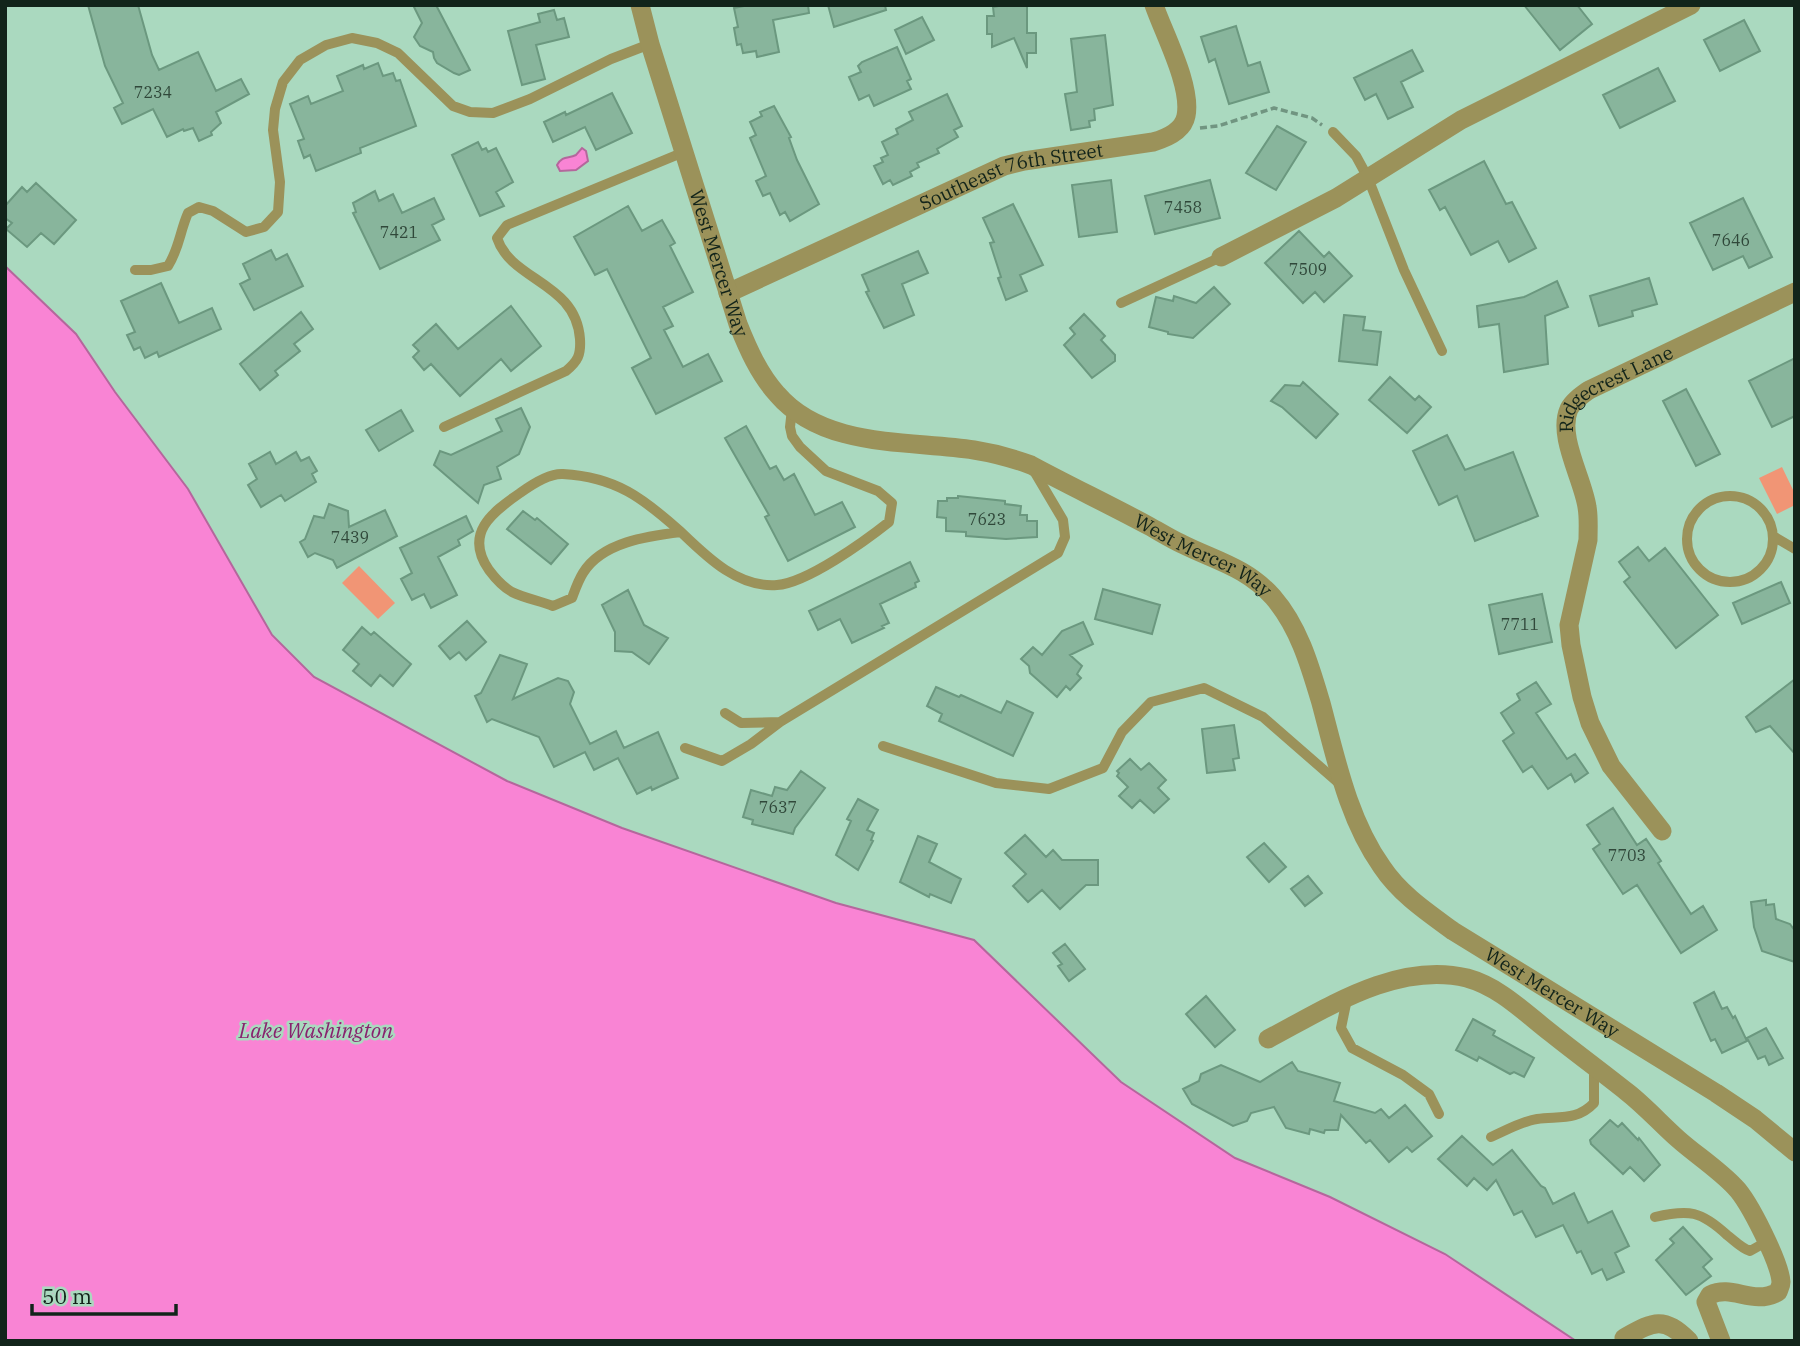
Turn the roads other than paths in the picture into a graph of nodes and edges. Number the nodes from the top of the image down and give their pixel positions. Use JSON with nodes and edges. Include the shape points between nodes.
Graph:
{"nodes":[{"id":1,"x":640,"y":5,"type":"edge"},
{"id":2,"x":1154,"y":5,"type":"edge"},
{"id":3,"x":1691,"y":5,"type":"edge"},
{"id":4,"x":1664,"y":10,"type":"edge"},
{"id":5,"x":650,"y":44,"type":"junction"},
{"id":6,"x":1334,"y":132,"type":"road end"},
{"id":7,"x":684,"y":152,"type":"junction"},
{"id":8,"x":1368,"y":178,"type":"junction"},
{"id":9,"x":1221,"y":257,"type":"joint"},
{"id":10,"x":135,"y":270,"type":"dead end"},
{"id":11,"x":1795,"y":292,"type":"edge"},
{"id":12,"x":728,"y":293,"type":"junction"},
{"id":13,"x":1121,"y":303,"type":"dead end"},
{"id":14,"x":1441,"y":351,"type":"dead end"},
{"id":15,"x":792,"y":409,"type":"junction"},
{"id":16,"x":444,"y":427,"type":"dead end"},
{"id":17,"x":1031,"y":465,"type":"junction"},
{"id":18,"x":681,"y":532,"type":"junction"},
{"id":19,"x":1773,"y":536,"type":"junction"},
{"id":20,"x":1795,"y":549,"type":"edge"},
{"id":21,"x":725,"y":713,"type":"dead end"},
{"id":22,"x":780,"y":722,"type":"junction"},
{"id":23,"x":883,"y":746,"type":"dead end"},
{"id":24,"x":685,"y":748,"type":"dead end"},
{"id":25,"x":1345,"y":789,"type":"junction"},
{"id":26,"x":1662,"y":831,"type":"dead end"},
{"id":27,"x":1510,"y":967,"type":"junction"},
{"id":28,"x":1496,"y":990,"type":"junction"},
{"id":29,"x":1346,"y":999,"type":"junction"},
{"id":30,"x":1268,"y":1039,"type":"dead end"},
{"id":31,"x":1594,"y":1067,"type":"junction"},
{"id":32,"x":1439,"y":1114,"type":"dead end"},
{"id":33,"x":1491,"y":1137,"type":"dead end"},
{"id":34,"x":1795,"y":1152,"type":"edge"},
{"id":35,"x":1655,"y":1217,"type":"dead end"},
{"id":36,"x":1766,"y":1242,"type":"junction"},
{"id":37,"x":1624,"y":1338,"type":"dead end"},
{"id":38,"x":1689,"y":1341,"type":"edge"},
{"id":39,"x":1721,"y":1341,"type":"edge"}],
"edges":[{"from":1,"to":5,"type":"street","name":"West Mercer Way"},
{"from":2,"to":12,"type":"street","name":"Southeast 76th Street","via":[[1186,102],[1186,118],[1167,138],[1004,166]]},
{"from":3,"to":4,"type":"street"},
{"from":4,"to":8,"type":"street","via":[[1461,120]]},
{"from":5,"to":7,"type":"street","name":"West Mercer Way"},
{"from":5,"to":10,"type":"lane","via":[[493,113],[453,106],[398,53],[377,43],[352,38],[326,45],[300,60],[283,82],[275,109],[278,212],[264,227],[246,232],[213,211],[199,208],[188,213],[168,266]]},
{"from":6,"to":8,"type":"lane"},
{"from":7,"to":12,"type":"street","name":"West Mercer Way"},
{"from":7,"to":16,"type":"lane","via":[[507,225],[497,238],[501,251],[553,289],[573,313],[579,330],[578,362],[566,372]]},
{"from":8,"to":9,"type":"street"},
{"from":8,"to":14,"type":"lane"},
{"from":9,"to":13,"type":"lane"},
{"from":11,"to":26,"type":"street","name":"Ridgecrest Lane","via":[[1589,390],[1569,409],[1567,437],[1588,516],[1588,540],[1569,625],[1579,688],[1611,766]]},
{"from":12,"to":15,"type":"street","name":"West Mercer Way","via":[[764,378]]},
{"from":15,"to":17,"type":"street","name":"West Mercer Way","via":[[863,439],[971,450]]},
{"from":15,"to":18,"type":"lane","via":[[790,427],[800,447],[826,471],[878,491],[892,503],[889,522],[802,578],[778,585],[747,581],[720,567]]},
{"from":17,"to":22,"type":"lane","via":[[1063,520],[1065,537],[1058,553]]},
{"from":17,"to":25,"type":"street","name":"West Mercer Way","via":[[1182,545],[1219,559],[1272,596],[1301,642]]},
{"from":18,"to":18,"type":"lane","via":[[649,503],[626,490],[604,480],[560,473],[534,484],[488,517],[478,537],[481,558],[494,577],[512,592],[553,606],[572,598],[584,571],[606,552],[648,536]]},
{"from":19,"to":19,"type":"lane","via":[[1766,563],[1756,574],[1735,582],[1713,579],[1701,571],[1687,545],[1693,516],[1702,506],[1727,496],[1753,502],[1763,511]]},
{"from":19,"to":20,"type":"lane"},
{"from":21,"to":22,"type":"lane","via":[[741,723]]},
{"from":22,"to":24,"type":"lane","via":[[722,761]]},
{"from":23,"to":25,"type":"lane","via":[[996,783],[1049,789],[1102,768],[1122,732],[1150,702],[1204,688],[1263,717]]},
{"from":25,"to":27,"type":"street","name":"West Mercer Way","via":[[1360,830],[1397,886],[1417,905]]},
{"from":27,"to":28,"type":"street"},
{"from":27,"to":34,"type":"street","name":"West Mercer Way","via":[[1716,1093]]},
{"from":28,"to":29,"type":"street","via":[[1441,974],[1404,978]]},
{"from":28,"to":31,"type":"street"},
{"from":29,"to":30,"type":"street"},
{"from":29,"to":32,"type":"lane","via":[[1340,1028],[1352,1048],[1429,1094]]},
{"from":31,"to":33,"type":"lane","via":[[1594,1104],[1585,1112],[1569,1118],[1535,1119]]},
{"from":31,"to":36,"type":"street","via":[[1735,1186]]},
{"from":35,"to":36,"type":"lane","via":[[1692,1212],[1711,1220],[1750,1251]]},
{"from":36,"to":39,"type":"street","via":[[1778,1270],[1778,1292],[1766,1299],[1728,1292],[1710,1295],[1706,1302]]},
{"from":37,"to":38,"type":"street","via":[[1651,1324],[1667,1323]]}]}
